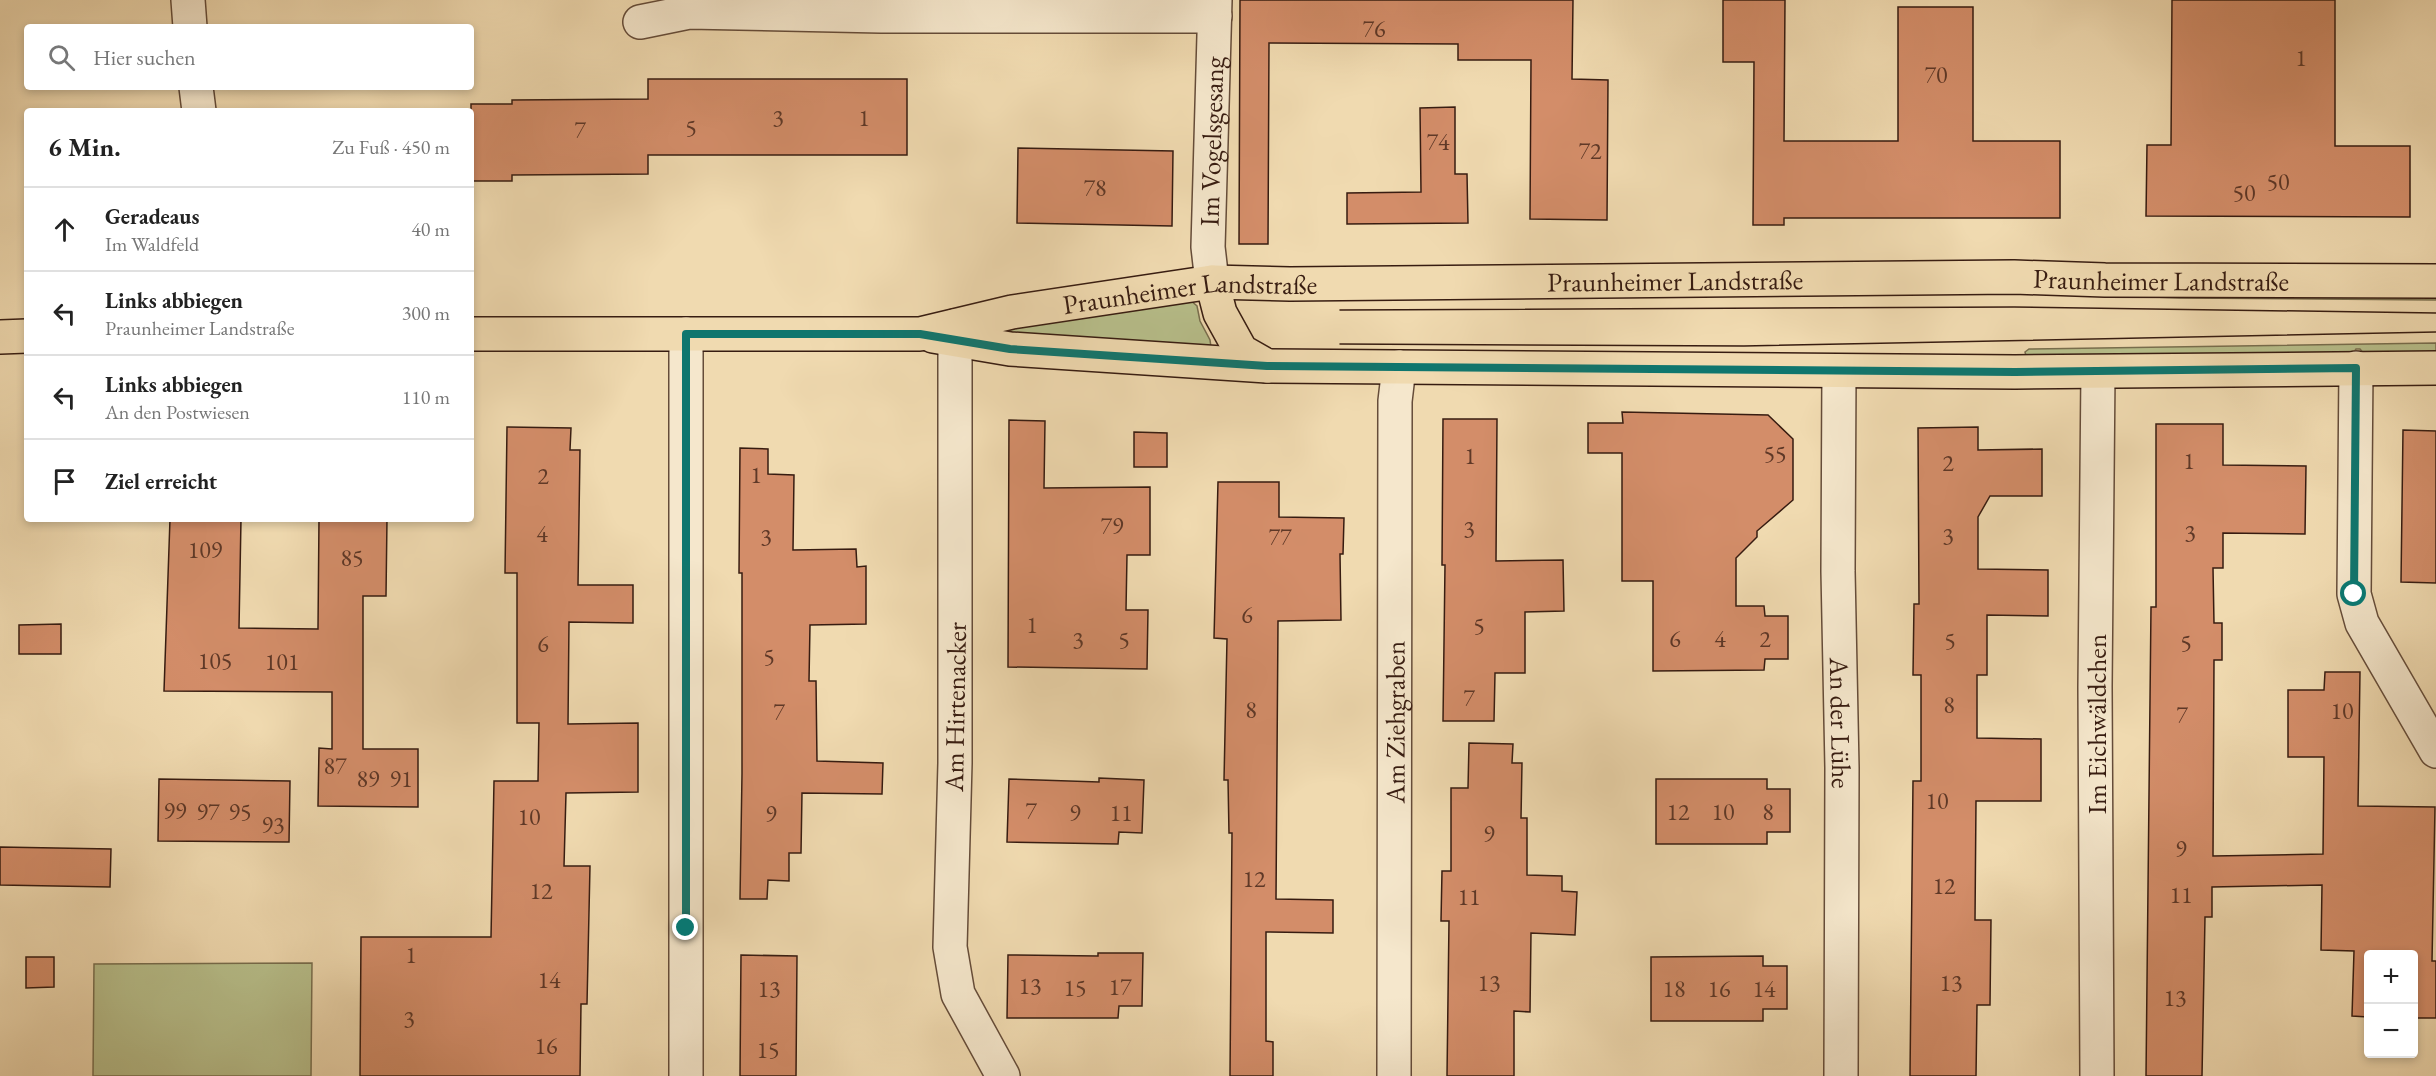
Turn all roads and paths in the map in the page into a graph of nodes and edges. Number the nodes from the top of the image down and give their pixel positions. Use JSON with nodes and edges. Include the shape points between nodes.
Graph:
{"nodes":[{"id":1,"x":188,"y":0,"type":"edge"},
{"id":2,"x":726,"y":6,"type":"edge"},
{"id":3,"x":1215,"y":8,"type":"edge"},
{"id":4,"x":640,"y":22,"type":"dead end"},
{"id":5,"x":190,"y":24,"type":"edge"},
{"id":6,"x":196,"y":90,"type":"edge"},
{"id":7,"x":199,"y":108,"type":"edge"},
{"id":8,"x":2436,"y":281,"type":"edge"},
{"id":9,"x":1212,"y":282,"type":"junction"},
{"id":10,"x":955,"y":333,"type":"junction"},
{"id":11,"x":474,"y":334,"type":"edge"},
{"id":12,"x":686,"y":334,"type":"junction"},
{"id":13,"x":24,"y":336,"type":"edge"},
{"id":14,"x":0,"y":337,"type":"edge"},
{"id":15,"x":1267,"y":366,"type":"junction"},
{"id":16,"x":1399,"y":367,"type":"junction"},
{"id":17,"x":2356,"y":368,"type":"junction"},
{"id":18,"x":2436,"y":368,"type":"edge"},
{"id":19,"x":1839,"y":371,"type":"junction"},
{"id":20,"x":2098,"y":372,"type":"junction"},
{"id":21,"x":2436,"y":751,"type":"edge"},
{"id":22,"x":686,"y":1076,"type":"edge"},
{"id":23,"x":1003,"y":1076,"type":"edge"},
{"id":24,"x":1394,"y":1076,"type":"edge"},
{"id":25,"x":1841,"y":1076,"type":"edge"},
{"id":26,"x":2097,"y":1076,"type":"edge"}],
"edges":[{"from":1,"to":5,"type":"street"},
{"from":2,"to":3,"type":"street","via":[[881,16]]},
{"from":2,"to":4,"type":"street"},
{"from":3,"to":9,"type":"street","name":"Im Vogelsgesang","via":[[1208,247]]},
{"from":6,"to":7,"type":"street"},
{"from":8,"to":9,"type":"main road","name":"Praunheimer Landstraße","via":[[2014,277]]},
{"from":9,"to":10,"type":"main road","name":"Praunheimer Landstraße","via":[[1012,312]]},
{"from":9,"to":15,"type":"main road","via":[[1220,313],[1241,351]]},
{"from":10,"to":12,"type":"main road","name":"Praunheimer Landstraße"},
{"from":10,"to":15,"type":"main road","name":"Praunheimer Landstraße","via":[[1010,349]]},
{"from":10,"to":23,"type":"street","name":"Am Hirtenacker","via":[[956,763],[950,947],[958,994]]},
{"from":11,"to":12,"type":"main road","name":"Praunheimer Landstraße"},
{"from":12,"to":22,"type":"street"},
{"from":13,"to":14,"type":"main road"},
{"from":15,"to":16,"type":"main road","name":"Praunheimer Landstraße"},
{"from":16,"to":19,"type":"main road","name":"Praunheimer Landstraße"},
{"from":16,"to":24,"type":"street","name":"Am Ziehgraben","via":[[1395,401]]},
{"from":17,"to":18,"type":"main road","name":"Praunheimer Landstraße"},
{"from":17,"to":20,"type":"main road","name":"Praunheimer Landstraße"},
{"from":17,"to":21,"type":"street","via":[[2354,594],[2362,623]]},
{"from":19,"to":20,"type":"main road","name":"Praunheimer Landstraße"},
{"from":19,"to":25,"type":"street","name":"An der Lühe"},
{"from":20,"to":26,"type":"street","name":"Im Eichwäldchen"}]}
